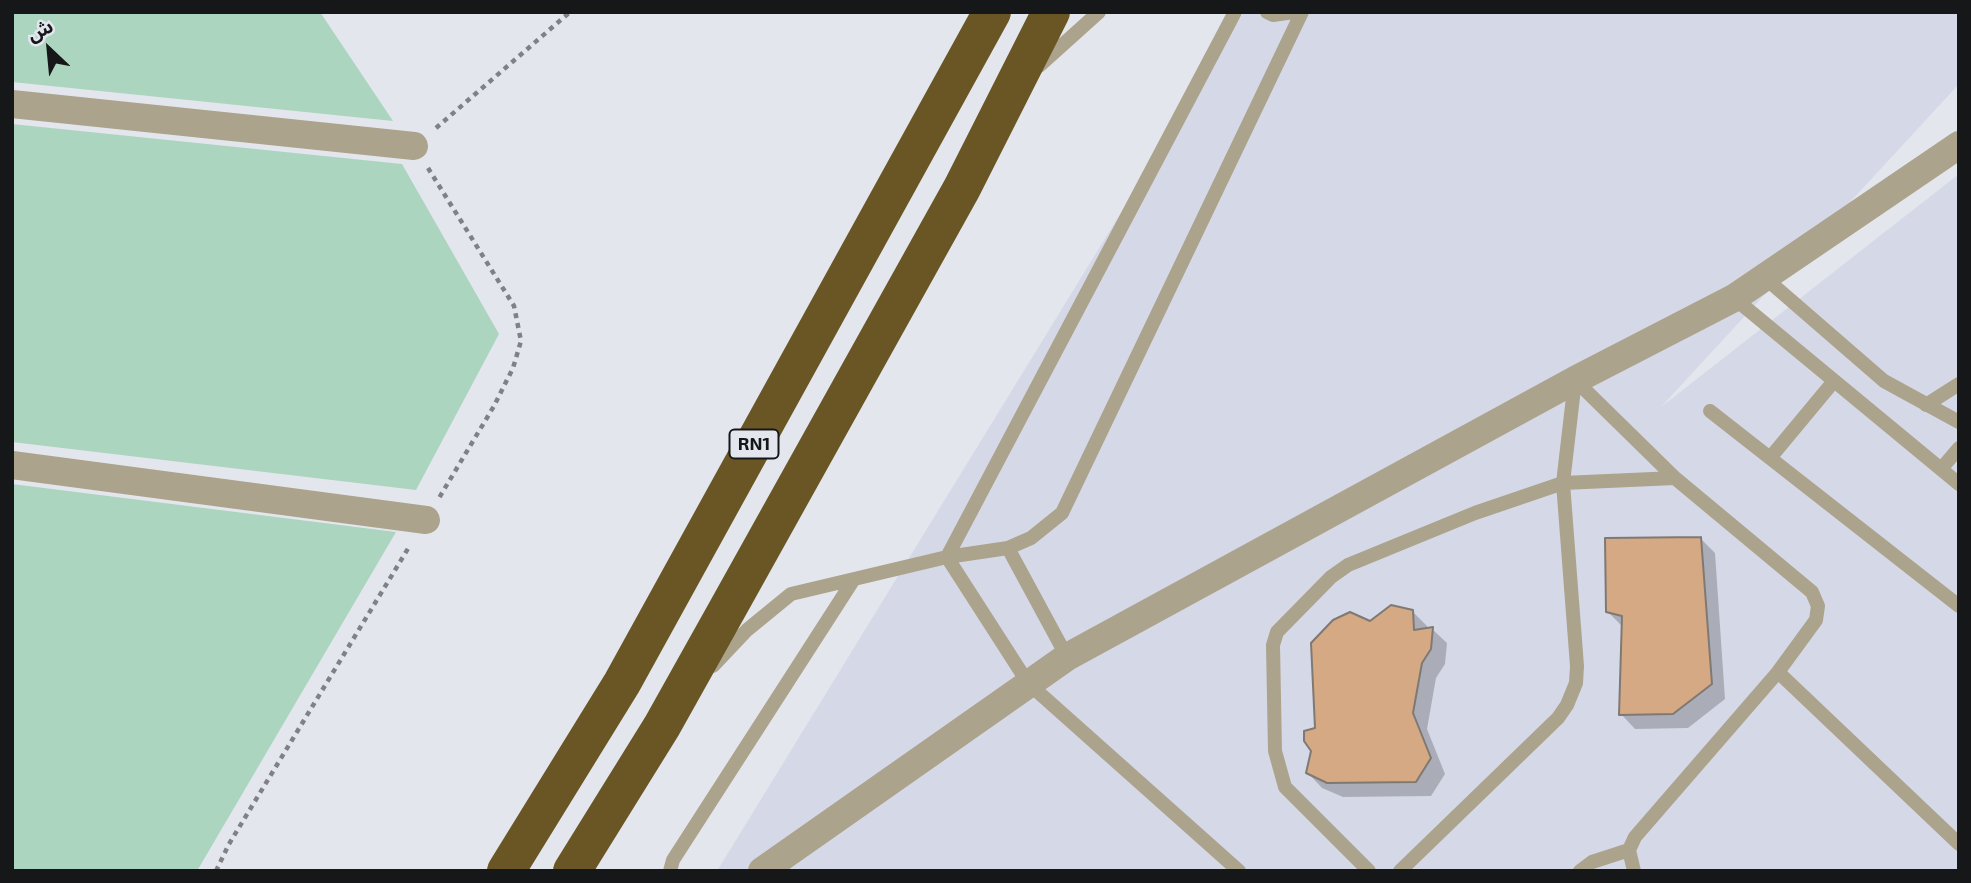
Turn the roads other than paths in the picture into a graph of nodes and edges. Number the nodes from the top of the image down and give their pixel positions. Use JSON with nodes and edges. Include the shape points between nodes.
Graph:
{"nodes":[{"id":1,"x":992,"y":12,"type":"edge"},
{"id":2,"x":1051,"y":12,"type":"edge"},
{"id":3,"x":1099,"y":12,"type":"edge"},
{"id":4,"x":1235,"y":12,"type":"edge"},
{"id":5,"x":1267,"y":12,"type":"edge"},
{"id":6,"x":1294,"y":12,"type":"edge"},
{"id":7,"x":1302,"y":12,"type":"edge"},
{"id":8,"x":1010,"y":93,"type":"junction"},
{"id":9,"x":12,"y":104,"type":"edge"},
{"id":10,"x":1959,"y":145,"type":"edge"},
{"id":11,"x":414,"y":146,"type":"road end"},
{"id":12,"x":1764,"y":277,"type":"junction"},
{"id":13,"x":1734,"y":298,"type":"junction"},
{"id":14,"x":1575,"y":380,"type":"junction"},
{"id":15,"x":1834,"y":381,"type":"junction"},
{"id":16,"x":1959,"y":384,"type":"edge"},
{"id":17,"x":1926,"y":405,"type":"junction"},
{"id":18,"x":1710,"y":411,"type":"dead end"},
{"id":19,"x":1959,"y":422,"type":"edge"},
{"id":20,"x":1959,"y":448,"type":"edge"},
{"id":21,"x":1770,"y":458,"type":"junction"},
{"id":22,"x":12,"y":465,"type":"edge"},
{"id":23,"x":1941,"y":469,"type":"junction"},
{"id":24,"x":1675,"y":478,"type":"junction"},
{"id":25,"x":1563,"y":483,"type":"junction"},
{"id":26,"x":1959,"y":484,"type":"edge"},
{"id":27,"x":426,"y":520,"type":"road end"},
{"id":28,"x":1008,"y":548,"type":"junction"},
{"id":29,"x":947,"y":557,"type":"junction"},
{"id":30,"x":854,"y":579,"type":"junction"},
{"id":31,"x":1959,"y":606,"type":"edge"},
{"id":32,"x":1067,"y":657,"type":"junction"},
{"id":33,"x":1778,"y":672,"type":"junction"},
{"id":34,"x":1028,"y":683,"type":"junction"},
{"id":35,"x":673,"y":707,"type":"junction"},
{"id":36,"x":1959,"y":844,"type":"edge"},
{"id":37,"x":1629,"y":850,"type":"junction"},
{"id":38,"x":1635,"y":869,"type":"edge"},
{"id":39,"x":506,"y":871,"type":"edge"},
{"id":40,"x":572,"y":871,"type":"edge"},
{"id":41,"x":670,"y":871,"type":"edge"},
{"id":42,"x":762,"y":871,"type":"edge"},
{"id":43,"x":1239,"y":871,"type":"edge"},
{"id":44,"x":1369,"y":871,"type":"edge"},
{"id":45,"x":1400,"y":871,"type":"edge"},
{"id":46,"x":1580,"y":871,"type":"edge"}],
"edges":[{"from":1,"to":39,"type":"highway","number":"RN1","via":[[622,683]]},
{"from":2,"to":8,"type":"highway","number":"RN1"},
{"from":3,"to":8,"type":"lane"},
{"from":4,"to":29,"type":"lane"},
{"from":5,"to":6,"type":"lane"},
{"from":7,"to":28,"type":"lane","via":[[1062,513],[1031,538]]},
{"from":8,"to":35,"type":"highway","number":"RN1","via":[[962,188]]},
{"from":9,"to":11,"type":"street"},
{"from":10,"to":12,"type":"street"},
{"from":12,"to":13,"type":"street"},
{"from":12,"to":17,"type":"lane","via":[[1884,381]]},
{"from":13,"to":14,"type":"street"},
{"from":13,"to":15,"type":"lane"},
{"from":14,"to":24,"type":"lane"},
{"from":14,"to":25,"type":"lane"},
{"from":14,"to":32,"type":"street"},
{"from":15,"to":21,"type":"lane"},
{"from":15,"to":23,"type":"lane"},
{"from":16,"to":17,"type":"lane"},
{"from":17,"to":19,"type":"lane"},
{"from":18,"to":21,"type":"lane"},
{"from":20,"to":23,"type":"lane"},
{"from":21,"to":31,"type":"lane"},
{"from":22,"to":27,"type":"street"},
{"from":23,"to":26,"type":"lane"},
{"from":24,"to":25,"type":"lane"},
{"from":24,"to":33,"type":"lane","via":[[1812,592],[1818,606],[1816,620]]},
{"from":25,"to":44,"type":"lane","via":[[1348,565],[1277,632],[1273,645],[1275,751],[1285,788]]},
{"from":25,"to":45,"type":"lane","via":[[1577,666],[1567,705]]},
{"from":28,"to":29,"type":"lane"},
{"from":28,"to":32,"type":"lane"},
{"from":29,"to":30,"type":"lane"},
{"from":29,"to":34,"type":"lane"},
{"from":30,"to":35,"type":"lane","via":[[791,594],[747,631]]},
{"from":30,"to":41,"type":"lane"},
{"from":32,"to":34,"type":"street"},
{"from":33,"to":36,"type":"lane"},
{"from":33,"to":37,"type":"lane","via":[[1635,837]]},
{"from":34,"to":42,"type":"street"},
{"from":34,"to":43,"type":"lane"},
{"from":35,"to":40,"type":"highway","number":"RN1"},
{"from":37,"to":38,"type":"lane"},
{"from":37,"to":46,"type":"lane","via":[[1592,862]]}]}
